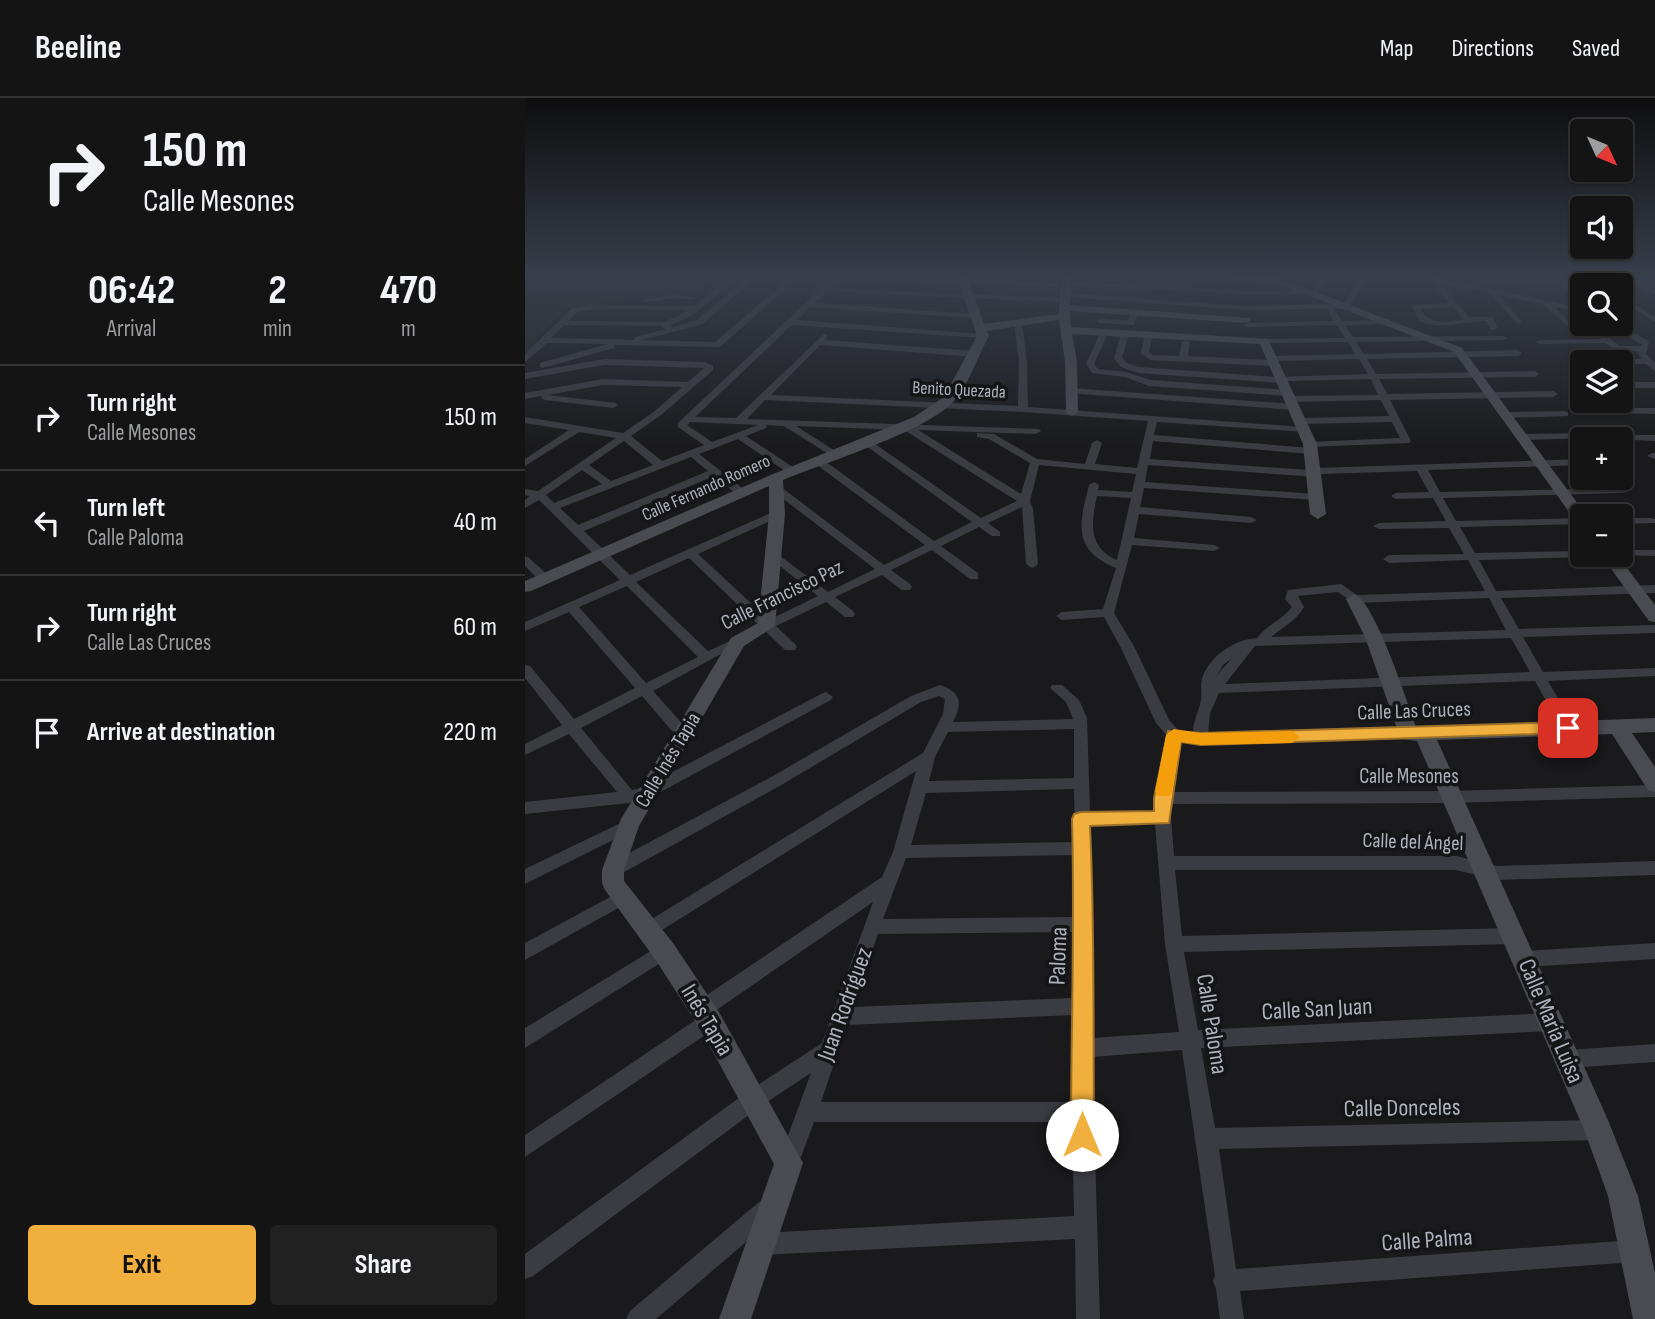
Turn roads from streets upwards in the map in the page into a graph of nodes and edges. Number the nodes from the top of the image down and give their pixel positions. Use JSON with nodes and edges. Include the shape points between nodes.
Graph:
{"nodes":[{"id":1,"x":550,"y":334,"type":"edge"},
{"id":2,"x":640,"y":334,"type":"edge"},
{"id":3,"x":648,"y":334,"type":"edge"},
{"id":4,"x":730,"y":334,"type":"edge"},
{"id":5,"x":777,"y":334,"type":"edge"},
{"id":6,"x":826,"y":334,"type":"edge"},
{"id":7,"x":982,"y":334,"type":"edge"},
{"id":8,"x":1020,"y":334,"type":"edge"},
{"id":9,"x":1067,"y":334,"type":"edge"},
{"id":10,"x":1100,"y":334,"type":"edge"},
{"id":11,"x":1125,"y":334,"type":"joint"},
{"id":12,"x":1243,"y":334,"type":"edge"},
{"id":13,"x":1346,"y":334,"type":"edge"},
{"id":14,"x":1421,"y":334,"type":"edge"},
{"id":15,"x":1149,"y":335,"type":"junction"},
{"id":16,"x":1633,"y":336,"type":"edge"},
{"id":17,"x":1608,"y":337,"type":"junction"},
{"id":18,"x":1435,"y":339,"type":"junction"},
{"id":19,"x":1655,"y":339,"type":"edge"},
{"id":20,"x":544,"y":340,"type":"junction"},
{"id":21,"x":1350,"y":340,"type":"junction"},
{"id":22,"x":1496,"y":340,"type":"dead end"},
{"id":23,"x":610,"y":341,"type":"junction"},
{"id":24,"x":1242,"y":341,"type":"junction"},
{"id":25,"x":1264,"y":341,"type":"junction"},
{"id":26,"x":624,"y":342,"type":"junction"},
{"id":27,"x":818,"y":342,"type":"junction"},
{"id":28,"x":1185,"y":342,"type":"dead end"},
{"id":29,"x":1540,"y":342,"type":"dead end"},
{"id":30,"x":1641,"y":342,"type":"junction"},
{"id":31,"x":1624,"y":349,"type":"junction"},
{"id":32,"x":1518,"y":353,"type":"dead end"},
{"id":33,"x":974,"y":354,"type":"junction"},
{"id":34,"x":1461,"y":356,"type":"junction"},
{"id":35,"x":1361,"y":357,"type":"junction"},
{"id":36,"x":1183,"y":358,"type":"junction"},
{"id":37,"x":525,"y":359,"type":"edge"},
{"id":38,"x":1235,"y":361,"type":"junction"},
{"id":39,"x":1273,"y":361,"type":"junction"},
{"id":40,"x":1633,"y":362,"type":"edge"},
{"id":41,"x":1643,"y":362,"type":"junction"},
{"id":42,"x":525,"y":368,"type":"edge"},
{"id":43,"x":1655,"y":368,"type":"edge"},
{"id":44,"x":1125,"y":370,"type":"junction"},
{"id":45,"x":1535,"y":374,"type":"dead end"},
{"id":46,"x":1655,"y":374,"type":"edge"},
{"id":47,"x":525,"y":376,"type":"edge"},
{"id":48,"x":1476,"y":376,"type":"junction"},
{"id":49,"x":1234,"y":377,"type":"junction"},
{"id":50,"x":1374,"y":377,"type":"junction"},
{"id":51,"x":691,"y":385,"type":"junction"},
{"id":52,"x":1633,"y":385,"type":"edge"},
{"id":53,"x":1655,"y":385,"type":"edge"},
{"id":54,"x":1235,"y":390,"type":"junction"},
{"id":55,"x":1070,"y":391,"type":"junction"},
{"id":56,"x":1287,"y":391,"type":"junction"},
{"id":57,"x":1553,"y":394,"type":"dead end"},
{"id":58,"x":526,"y":396,"type":"edge"},
{"id":59,"x":1491,"y":396,"type":"junction"},
{"id":60,"x":763,"y":397,"type":"junction"},
{"id":61,"x":1384,"y":397,"type":"junction"},
{"id":62,"x":613,"y":405,"type":"dead end"},
{"id":63,"x":942,"y":405,"type":"junction"},
{"id":64,"x":1023,"y":409,"type":"junction"},
{"id":65,"x":1633,"y":411,"type":"edge"},
{"id":66,"x":1655,"y":411,"type":"edge"},
{"id":67,"x":1072,"y":412,"type":"junction"},
{"id":68,"x":1565,"y":414,"type":"dead end"},
{"id":69,"x":1506,"y":415,"type":"junction"},
{"id":70,"x":686,"y":419,"type":"junction"},
{"id":71,"x":1153,"y":419,"type":"junction"},
{"id":72,"x":1396,"y":419,"type":"junction"},
{"id":73,"x":739,"y":421,"type":"junction"},
{"id":74,"x":526,"y":422,"type":"edge"},
{"id":75,"x":767,"y":424,"type":"junction"},
{"id":76,"x":788,"y":425,"type":"junction"},
{"id":77,"x":904,"y":425,"type":"junction"},
{"id":78,"x":1302,"y":426,"type":"junction"},
{"id":79,"x":577,"y":429,"type":"junction"},
{"id":80,"x":1035,"y":431,"type":"dead end"},
{"id":81,"x":917,"y":433,"type":"junction"},
{"id":82,"x":738,"y":435,"type":"junction"},
{"id":83,"x":624,"y":436,"type":"junction"},
{"id":84,"x":1570,"y":436,"type":"edge"},
{"id":85,"x":1522,"y":437,"type":"junction"},
{"id":86,"x":1151,"y":438,"type":"junction"},
{"id":87,"x":1637,"y":438,"type":"dead end"},
{"id":88,"x":1655,"y":438,"type":"edge"},
{"id":89,"x":865,"y":441,"type":"junction"},
{"id":90,"x":1097,"y":443,"type":"dead end"},
{"id":91,"x":711,"y":446,"type":"junction"},
{"id":92,"x":1310,"y":447,"type":"junction"},
{"id":93,"x":692,"y":453,"type":"junction"},
{"id":94,"x":832,"y":454,"type":"junction"},
{"id":95,"x":817,"y":460,"type":"junction"},
{"id":96,"x":1035,"y":462,"type":"junction"},
{"id":97,"x":1570,"y":462,"type":"edge"},
{"id":98,"x":525,"y":463,"type":"edge"},
{"id":99,"x":1539,"y":463,"type":"junction"},
{"id":100,"x":582,"y":465,"type":"junction"},
{"id":101,"x":660,"y":465,"type":"junction"},
{"id":102,"x":1420,"y":466,"type":"junction"},
{"id":103,"x":1089,"y":467,"type":"junction"},
{"id":104,"x":1144,"y":467,"type":"junction"},
{"id":105,"x":792,"y":471,"type":"junction"},
{"id":106,"x":714,"y":472,"type":"junction"},
{"id":107,"x":1315,"y":472,"type":"junction"},
{"id":108,"x":776,"y":484,"type":"junction"},
{"id":109,"x":610,"y":485,"type":"junction"},
{"id":110,"x":1137,"y":490,"type":"junction"},
{"id":111,"x":1623,"y":490,"type":"dead end"},
{"id":112,"x":525,"y":492,"type":"edge"},
{"id":113,"x":1561,"y":492,"type":"junction"},
{"id":114,"x":742,"y":493,"type":"junction"},
{"id":115,"x":1438,"y":494,"type":"junction"},
{"id":116,"x":539,"y":495,"type":"junction"},
{"id":117,"x":1396,"y":496,"type":"dead end"},
{"id":118,"x":1316,"y":497,"type":"junction"},
{"id":119,"x":1025,"y":501,"type":"junction"},
{"id":120,"x":1570,"y":504,"type":"edge"},
{"id":121,"x":525,"y":505,"type":"edge"},
{"id":122,"x":553,"y":507,"type":"junction"},
{"id":123,"x":1134,"y":510,"type":"junction"},
{"id":124,"x":776,"y":514,"type":"junction"},
{"id":125,"x":1318,"y":514,"type":"dead end"},
{"id":126,"x":1251,"y":520,"type":"dead end"},
{"id":127,"x":1570,"y":520,"type":"edge"},
{"id":128,"x":1633,"y":521,"type":"edge"},
{"id":129,"x":1651,"y":521,"type":"dead end"},
{"id":130,"x":978,"y":523,"type":"junction"},
{"id":131,"x":1451,"y":524,"type":"junction"},
{"id":132,"x":1379,"y":526,"type":"dead end"},
{"id":133,"x":577,"y":530,"type":"junction"},
{"id":134,"x":996,"y":534,"type":"dead end"},
{"id":135,"x":1127,"y":541,"type":"junction"},
{"id":136,"x":931,"y":547,"type":"junction"},
{"id":137,"x":1214,"y":548,"type":"dead end"},
{"id":138,"x":690,"y":553,"type":"junction"},
{"id":139,"x":1633,"y":553,"type":"edge"},
{"id":140,"x":1655,"y":553,"type":"edge"},
{"id":141,"x":771,"y":554,"type":"junction"},
{"id":142,"x":1570,"y":554,"type":"edge"},
{"id":143,"x":603,"y":555,"type":"junction"},
{"id":144,"x":1472,"y":558,"type":"junction"},
{"id":145,"x":1389,"y":559,"type":"dead end"},
{"id":146,"x":525,"y":560,"type":"edge"},
{"id":147,"x":1032,"y":564,"type":"dead end"},
{"id":148,"x":1122,"y":566,"type":"junction"},
{"id":149,"x":1618,"y":567,"type":"edge"},
{"id":150,"x":883,"y":571,"type":"junction"},
{"id":151,"x":974,"y":576,"type":"dead end"},
{"id":152,"x":545,"y":579,"type":"junction"},
{"id":153,"x":630,"y":580,"type":"junction"},
{"id":154,"x":525,"y":587,"type":"edge"},
{"id":155,"x":906,"y":587,"type":"dead end"},
{"id":156,"x":1634,"y":589,"type":"junction"},
{"id":157,"x":1655,"y":589,"type":"edge"},
{"id":158,"x":1492,"y":593,"type":"junction"},
{"id":159,"x":829,"y":597,"type":"junction"},
{"id":160,"x":1354,"y":599,"type":"junction"},
{"id":161,"x":571,"y":606,"type":"junction"},
{"id":162,"x":1108,"y":613,"type":"junction"},
{"id":163,"x":849,"y":614,"type":"dead end"},
{"id":164,"x":1062,"y":616,"type":"dead end"},
{"id":165,"x":1655,"y":617,"type":"edge"},
{"id":166,"x":525,"y":626,"type":"edge"},
{"id":167,"x":766,"y":626,"type":"junction"},
{"id":168,"x":1655,"y":629,"type":"edge"},
{"id":169,"x":1514,"y":633,"type":"junction"},
{"id":170,"x":1374,"y":637,"type":"junction"},
{"id":171,"x":737,"y":642,"type":"junction"},
{"id":172,"x":1256,"y":642,"type":"junction"},
{"id":173,"x":790,"y":647,"type":"dead end"},
{"id":174,"x":706,"y":657,"type":"junction"},
{"id":175,"x":525,"y":668,"type":"edge"},
{"id":176,"x":1655,"y":672,"type":"edge"},
{"id":177,"x":1539,"y":677,"type":"junction"},
{"id":178,"x":1390,"y":682,"type":"junction"},
{"id":179,"x":1057,"y":688,"type":"dead end"},
{"id":180,"x":643,"y":690,"type":"junction"},
{"id":181,"x":1211,"y":694,"type":"junction"},
{"id":182,"x":825,"y":697,"type":"dead end"},
{"id":183,"x":1081,"y":724,"type":"junction"},
{"id":184,"x":1655,"y":725,"type":"edge"},
{"id":185,"x":1617,"y":726,"type":"junction"},
{"id":186,"x":569,"y":727,"type":"junction"},
{"id":187,"x":944,"y":727,"type":"junction"},
{"id":188,"x":1568,"y":728,"type":"junction"},
{"id":189,"x":683,"y":734,"type":"junction"},
{"id":190,"x":1417,"y":734,"type":"junction"},
{"id":191,"x":1174,"y":735,"type":"junction"},
{"id":192,"x":1201,"y":739,"type":"junction"},
{"id":193,"x":525,"y":750,"type":"edge"},
{"id":194,"x":928,"y":757,"type":"junction"},
{"id":195,"x":1083,"y":783,"type":"junction"},
{"id":196,"x":1655,"y":784,"type":"edge"},
{"id":197,"x":922,"y":787,"type":"junction"},
{"id":198,"x":1655,"y":791,"type":"edge"},
{"id":199,"x":639,"y":795,"type":"junction"},
{"id":200,"x":1451,"y":797,"type":"junction"},
{"id":201,"x":1163,"y":798,"type":"junction"},
{"id":202,"x":525,"y":808,"type":"edge"},
{"id":203,"x":1163,"y":818,"type":"junction"},
{"id":204,"x":1081,"y":819,"type":"junction"},
{"id":205,"x":629,"y":825,"type":"junction"},
{"id":206,"x":1082,"y":848,"type":"junction"},
{"id":207,"x":901,"y":852,"type":"junction"},
{"id":208,"x":1168,"y":863,"type":"junction"},
{"id":209,"x":1655,"y":868,"type":"edge"},
{"id":210,"x":1485,"y":869,"type":"junction"},
{"id":211,"x":525,"y":877,"type":"edge"},
{"id":212,"x":888,"y":882,"type":"junction"},
{"id":213,"x":617,"y":883,"type":"junction"},
{"id":214,"x":1084,"y":924,"type":"junction"},
{"id":215,"x":873,"y":926,"type":"junction"},
{"id":216,"x":648,"y":930,"type":"junction"},
{"id":217,"x":1174,"y":944,"type":"junction"},
{"id":218,"x":1519,"y":947,"type":"junction"},
{"id":219,"x":664,"y":951,"type":"junction"},
{"id":220,"x":1655,"y":951,"type":"edge"},
{"id":221,"x":525,"y":952,"type":"edge"},
{"id":222,"x":1081,"y":1006,"type":"junction"},
{"id":223,"x":706,"y":1015,"type":"junction"},
{"id":224,"x":842,"y":1016,"type":"junction"},
{"id":225,"x":1552,"y":1022,"type":"junction"},
{"id":226,"x":525,"y":1039,"type":"edge"},
{"id":227,"x":1188,"y":1040,"type":"junction"},
{"id":228,"x":1084,"y":1048,"type":"junction"},
{"id":229,"x":828,"y":1050,"type":"junction"},
{"id":230,"x":1655,"y":1053,"type":"edge"},
{"id":231,"x":1568,"y":1059,"type":"junction"},
{"id":232,"x":754,"y":1099,"type":"junction"},
{"id":233,"x":807,"y":1112,"type":"junction"},
{"id":234,"x":1082,"y":1112,"type":"junction"},
{"id":235,"x":1598,"y":1130,"type":"junction"},
{"id":236,"x":1207,"y":1139,"type":"junction"},
{"id":237,"x":525,"y":1147,"type":"edge"},
{"id":238,"x":789,"y":1163,"type":"junction"},
{"id":239,"x":774,"y":1205,"type":"junction"},
{"id":240,"x":1084,"y":1227,"type":"junction"},
{"id":241,"x":761,"y":1244,"type":"junction"},
{"id":242,"x":1634,"y":1251,"type":"junction"},
{"id":243,"x":525,"y":1268,"type":"edge"},
{"id":244,"x":1224,"y":1281,"type":"junction"},
{"id":245,"x":638,"y":1319,"type":"edge"},
{"id":246,"x":735,"y":1319,"type":"edge"},
{"id":247,"x":1088,"y":1319,"type":"edge"},
{"id":248,"x":1232,"y":1319,"type":"edge"},
{"id":249,"x":1649,"y":1319,"type":"edge"}],
"edges":[{"from":1,"to":20,"type":"street"},
{"from":2,"to":23,"type":"street"},
{"from":3,"to":26,"type":"street"},
{"from":4,"to":26,"type":"street","via":[[717,345]]},
{"from":5,"to":70,"type":"street"},
{"from":6,"to":27,"type":"street"},
{"from":7,"to":33,"type":"street"},
{"from":8,"to":64,"type":"street"},
{"from":9,"to":55,"type":"street"},
{"from":10,"to":44,"type":"street","via":[[1090,364],[1095,371]]},
{"from":11,"to":15,"type":"street"},
{"from":11,"to":44,"type":"street","via":[[1118,358]]},
{"from":12,"to":24,"type":"street"},
{"from":13,"to":21,"type":"street"},
{"from":14,"to":18,"type":"street"},
{"from":15,"to":24,"type":"street"},
{"from":15,"to":36,"type":"street","via":[[1145,355]]},
{"from":16,"to":30,"type":"street"},
{"from":17,"to":29,"type":"street"},
{"from":17,"to":30,"type":"street"},
{"from":17,"to":31,"type":"street"},
{"from":18,"to":21,"type":"street"},
{"from":18,"to":22,"type":"street"},
{"from":18,"to":34,"type":"street","via":[[1451,345]]},
{"from":19,"to":30,"type":"street"},
{"from":20,"to":23,"type":"street"},
{"from":20,"to":37,"type":"street"},
{"from":21,"to":25,"type":"street"},
{"from":21,"to":35,"type":"street"},
{"from":23,"to":26,"type":"street"},
{"from":23,"to":42,"type":"street"},
{"from":24,"to":25,"type":"street"},
{"from":24,"to":38,"type":"street"},
{"from":25,"to":39,"type":"street"},
{"from":26,"to":42,"type":"street"},
{"from":27,"to":33,"type":"street"},
{"from":27,"to":60,"type":"street"},
{"from":28,"to":36,"type":"street"},
{"from":30,"to":31,"type":"street"},
{"from":30,"to":41,"type":"street"},
{"from":31,"to":41,"type":"street"},
{"from":32,"to":34,"type":"street"},
{"from":33,"to":63,"type":"street"},
{"from":34,"to":35,"type":"street"},
{"from":34,"to":48,"type":"street"},
{"from":35,"to":39,"type":"street"},
{"from":35,"to":50,"type":"street"},
{"from":36,"to":38,"type":"street"},
{"from":38,"to":39,"type":"street"},
{"from":38,"to":49,"type":"street"},
{"from":39,"to":56,"type":"street"},
{"from":40,"to":41,"type":"street"},
{"from":41,"to":43,"type":"street"},
{"from":41,"to":46,"type":"street"},
{"from":44,"to":49,"type":"street"},
{"from":44,"to":54,"type":"street","via":[[1140,382]]},
{"from":45,"to":48,"type":"street"},
{"from":47,"to":51,"type":"street","via":[[604,362],[708,365]]},
{"from":48,"to":50,"type":"street"},
{"from":48,"to":59,"type":"street"},
{"from":49,"to":54,"type":"street"},
{"from":49,"to":56,"type":"street"},
{"from":50,"to":56,"type":"street"},
{"from":50,"to":61,"type":"street"},
{"from":51,"to":58,"type":"street","via":[[603,382]]},
{"from":51,"to":83,"type":"street"},
{"from":52,"to":53,"type":"street"},
{"from":54,"to":56,"type":"street"},
{"from":55,"to":56,"type":"street"},
{"from":55,"to":67,"type":"street"},
{"from":56,"to":61,"type":"street"},
{"from":56,"to":78,"type":"street"},
{"from":57,"to":59,"type":"street"},
{"from":58,"to":62,"type":"street"},
{"from":59,"to":61,"type":"street"},
{"from":59,"to":69,"type":"street"},
{"from":60,"to":63,"type":"street","name":"Benito Quezada"},
{"from":60,"to":73,"type":"street"},
{"from":61,"to":72,"type":"street"},
{"from":63,"to":64,"type":"street","name":"Benito Quezada"},
{"from":63,"to":77,"type":"street","name":"Calle Fernando Romero"},
{"from":64,"to":67,"type":"street","name":"Benito Quezada"},
{"from":65,"to":66,"type":"street"},
{"from":67,"to":71,"type":"street","name":"Benito Quezada"},
{"from":68,"to":69,"type":"street"},
{"from":69,"to":85,"type":"street"},
{"from":70,"to":73,"type":"street"},
{"from":70,"to":91,"type":"street","via":[[681,425]]},
{"from":71,"to":78,"type":"street","name":"Benito Quezada"},
{"from":71,"to":86,"type":"street"},
{"from":72,"to":78,"type":"street","name":"Benito Quezada"},
{"from":72,"to":92,"type":"street","via":[[1406,441]]},
{"from":73,"to":75,"type":"street"},
{"from":74,"to":79,"type":"street"},
{"from":75,"to":76,"type":"street"},
{"from":75,"to":82,"type":"street"},
{"from":76,"to":77,"type":"street"},
{"from":76,"to":94,"type":"street"},
{"from":77,"to":80,"type":"street"},
{"from":77,"to":81,"type":"street"},
{"from":77,"to":89,"type":"street","name":"Calle Fernando Romero"},
{"from":78,"to":92,"type":"street"},
{"from":79,"to":83,"type":"street"},
{"from":79,"to":98,"type":"street"},
{"from":81,"to":96,"type":"street","via":[[991,436]]},
{"from":81,"to":119,"type":"street"},
{"from":82,"to":91,"type":"street"},
{"from":82,"to":105,"type":"street"},
{"from":83,"to":100,"type":"street"},
{"from":83,"to":101,"type":"street"},
{"from":84,"to":85,"type":"street"},
{"from":85,"to":99,"type":"street"},
{"from":86,"to":92,"type":"street"},
{"from":86,"to":104,"type":"street"},
{"from":87,"to":88,"type":"street"},
{"from":89,"to":94,"type":"street","name":"Calle Fernando Romero"},
{"from":89,"to":130,"type":"street"},
{"from":90,"to":103,"type":"street"},
{"from":91,"to":93,"type":"street"},
{"from":92,"to":107,"type":"street"},
{"from":93,"to":101,"type":"street"},
{"from":93,"to":106,"type":"street"},
{"from":94,"to":95,"type":"street","name":"Calle Fernando Romero"},
{"from":95,"to":105,"type":"street","name":"Calle Fernando Romero"},
{"from":95,"to":136,"type":"street"},
{"from":96,"to":103,"type":"street"},
{"from":96,"to":119,"type":"street"},
{"from":97,"to":99,"type":"street"},
{"from":99,"to":102,"type":"street"},
{"from":99,"to":113,"type":"street"},
{"from":100,"to":109,"type":"street"},
{"from":100,"to":116,"type":"street"},
{"from":101,"to":109,"type":"street"},
{"from":102,"to":107,"type":"street"},
{"from":102,"to":115,"type":"street"},
{"from":103,"to":104,"type":"street"},
{"from":104,"to":107,"type":"street"},
{"from":104,"to":110,"type":"street"},
{"from":105,"to":108,"type":"street","name":"Calle Fernando Romero"},
{"from":106,"to":114,"type":"street"},
{"from":106,"to":133,"type":"street"},
{"from":107,"to":118,"type":"street"},
{"from":108,"to":114,"type":"street","name":"Calle Fernando Romero"},
{"from":108,"to":124,"type":"street"},
{"from":108,"to":150,"type":"street"},
{"from":109,"to":122,"type":"street"},
{"from":110,"to":118,"type":"street"},
{"from":110,"to":123,"type":"street"},
{"from":110,"to":148,"type":"street","via":[[1093,489],[1088,543],[1101,558]]},
{"from":111,"to":113,"type":"street"},
{"from":112,"to":116,"type":"street"},
{"from":113,"to":115,"type":"street"},
{"from":113,"to":120,"type":"street"},
{"from":114,"to":143,"type":"street","name":"Calle Fernando Romero"},
{"from":115,"to":117,"type":"street"},
{"from":115,"to":131,"type":"street"},
{"from":116,"to":121,"type":"street"},
{"from":116,"to":122,"type":"street"},
{"from":118,"to":125,"type":"street"},
{"from":119,"to":130,"type":"street","name":"Calle Francisco Paz"},
{"from":119,"to":147,"type":"street"},
{"from":122,"to":133,"type":"street"},
{"from":123,"to":126,"type":"street"},
{"from":123,"to":135,"type":"street"},
{"from":124,"to":138,"type":"street"},
{"from":124,"to":141,"type":"street"},
{"from":127,"to":131,"type":"street"},
{"from":128,"to":129,"type":"street"},
{"from":130,"to":134,"type":"street"},
{"from":130,"to":136,"type":"street","name":"Calle Francisco Paz"},
{"from":131,"to":132,"type":"street"},
{"from":131,"to":144,"type":"street"},
{"from":133,"to":143,"type":"street"},
{"from":135,"to":137,"type":"street"},
{"from":135,"to":148,"type":"street"},
{"from":136,"to":150,"type":"street","name":"Calle Francisco Paz"},
{"from":136,"to":151,"type":"street"},
{"from":138,"to":153,"type":"street"},
{"from":138,"to":167,"type":"street"},
{"from":139,"to":140,"type":"street"},
{"from":141,"to":159,"type":"street"},
{"from":141,"to":167,"type":"street"},
{"from":142,"to":144,"type":"street"},
{"from":143,"to":152,"type":"street","name":"Calle Fernando Romero"},
{"from":143,"to":153,"type":"street"},
{"from":144,"to":145,"type":"street"},
{"from":144,"to":158,"type":"street"},
{"from":146,"to":152,"type":"street"},
{"from":148,"to":162,"type":"street"},
{"from":149,"to":156,"type":"street"},
{"from":150,"to":155,"type":"street"},
{"from":150,"to":159,"type":"street","name":"Calle Francisco Paz"},
{"from":152,"to":154,"type":"street","name":"Calle Fernando Romero"},
{"from":153,"to":161,"type":"street"},
{"from":153,"to":174,"type":"street"},
{"from":156,"to":157,"type":"street"},
{"from":156,"to":158,"type":"street"},
{"from":156,"to":165,"type":"street"},
{"from":158,"to":160,"type":"street"},
{"from":158,"to":169,"type":"street"},
{"from":159,"to":163,"type":"street"},
{"from":159,"to":167,"type":"street","name":"Calle Francisco Paz"},
{"from":160,"to":170,"type":"street","name":"Calle María Luisa"},
{"from":160,"to":172,"type":"street","via":[[1341,588],[1292,593],[1298,607],[1295,614]]},
{"from":161,"to":166,"type":"street"},
{"from":161,"to":180,"type":"street"},
{"from":162,"to":164,"type":"street"},
{"from":162,"to":191,"type":"street","via":[[1163,723]]},
{"from":167,"to":171,"type":"street","name":"Calle Francisco Paz"},
{"from":167,"to":173,"type":"street"},
{"from":168,"to":169,"type":"street"},
{"from":169,"to":170,"type":"street"},
{"from":169,"to":177,"type":"street"},
{"from":170,"to":172,"type":"street"},
{"from":170,"to":178,"type":"street","name":"Calle María Luisa"},
{"from":171,"to":174,"type":"street","name":"Calle Francisco Paz"},
{"from":171,"to":189,"type":"street","name":"Calle Inés Tapia"},
{"from":172,"to":181,"type":"street"},
{"from":174,"to":180,"type":"street","name":"Calle Francisco Paz"},
{"from":175,"to":186,"type":"street"},
{"from":176,"to":177,"type":"street"},
{"from":177,"to":178,"type":"street"},
{"from":177,"to":188,"type":"street"},
{"from":178,"to":181,"type":"street"},
{"from":178,"to":190,"type":"street","name":"Calle María Luisa"},
{"from":179,"to":183,"type":"street","name":"Paloma","via":[[1068,693]]},
{"from":180,"to":186,"type":"street","name":"Calle Francisco Paz"},
{"from":180,"to":189,"type":"street"},
{"from":181,"to":192,"type":"street","via":[[1199,726]]},
{"from":182,"to":199,"type":"street"},
{"from":183,"to":187,"type":"street"},
{"from":183,"to":195,"type":"street","name":"Paloma"},
{"from":184,"to":185,"type":"street","name":"Calle Las Cruces"},
{"from":185,"to":188,"type":"street","name":"Calle Las Cruces"},
{"from":185,"to":196,"type":"street"},
{"from":186,"to":193,"type":"street","name":"Calle Francisco Paz"},
{"from":186,"to":199,"type":"street"},
{"from":187,"to":194,"type":"street","name":"Juan Rodríguez"},
{"from":187,"to":213,"type":"street","name":"Juan Rodríguez","via":[[953,704],[947,692],[929,692],[778,780]]},
{"from":188,"to":190,"type":"street","name":"Calle Las Cruces"},
{"from":189,"to":199,"type":"street","name":"Calle Inés Tapia"},
{"from":190,"to":192,"type":"street","name":"Calle Las Cruces"},
{"from":190,"to":200,"type":"street","name":"Calle María Luisa"},
{"from":191,"to":192,"type":"street","name":"Calle Las Cruces"},
{"from":191,"to":201,"type":"street","name":"Calle Paloma"},
{"from":194,"to":197,"type":"street","name":"Juan Rodríguez"},
{"from":194,"to":216,"type":"street"},
{"from":195,"to":197,"type":"street"},
{"from":195,"to":204,"type":"street","name":"Paloma"},
{"from":197,"to":207,"type":"street","name":"Juan Rodríguez"},
{"from":198,"to":200,"type":"street","name":"Calle Mesones"},
{"from":199,"to":202,"type":"street"},
{"from":199,"to":205,"type":"street","name":"Calle Inés Tapia"},
{"from":200,"to":201,"type":"street","name":"Calle Mesones"},
{"from":200,"to":210,"type":"street","name":"Calle María Luisa"},
{"from":201,"to":203,"type":"street","name":"Calle Paloma"},
{"from":203,"to":204,"type":"street"},
{"from":203,"to":208,"type":"street","name":"Calle Paloma"},
{"from":204,"to":206,"type":"street","name":"Paloma"},
{"from":205,"to":211,"type":"street"},
{"from":205,"to":213,"type":"street","name":"Calle Inés Tapia"},
{"from":206,"to":207,"type":"street"},
{"from":206,"to":214,"type":"street","name":"Paloma"},
{"from":207,"to":212,"type":"street","name":"Juan Rodríguez"},
{"from":208,"to":210,"type":"street","name":"Calle del Ángel","via":[[1456,863]]},
{"from":208,"to":217,"type":"street","name":"Calle Paloma"},
{"from":209,"to":210,"type":"street","name":"Calle del Ángel","via":[[1497,873]]},
{"from":210,"to":218,"type":"street","name":"Calle María Luisa"},
{"from":212,"to":215,"type":"street","name":"Juan Rodríguez"},
{"from":212,"to":223,"type":"street"},
{"from":213,"to":216,"type":"street","name":"Inés Tapia"},
{"from":213,"to":221,"type":"street"},
{"from":214,"to":215,"type":"street"},
{"from":214,"to":222,"type":"street","name":"Paloma"},
{"from":215,"to":224,"type":"street","name":"Juan Rodríguez"},
{"from":216,"to":219,"type":"street","name":"Inés Tapia"},
{"from":217,"to":218,"type":"street"},
{"from":217,"to":227,"type":"street","name":"Calle Paloma"},
{"from":218,"to":220,"type":"street"},
{"from":218,"to":225,"type":"street","name":"Calle María Luisa"},
{"from":219,"to":223,"type":"street","name":"Inés Tapia"},
{"from":219,"to":226,"type":"street"},
{"from":222,"to":224,"type":"street"},
{"from":222,"to":228,"type":"street","name":"Paloma"},
{"from":223,"to":232,"type":"street","name":"Inés Tapia"},
{"from":223,"to":237,"type":"street"},
{"from":224,"to":229,"type":"street","name":"Juan Rodríguez"},
{"from":225,"to":227,"type":"street","name":"Calle San Juan"},
{"from":225,"to":231,"type":"street","name":"Calle María Luisa"},
{"from":227,"to":228,"type":"street","name":"Calle San Juan"},
{"from":227,"to":236,"type":"street","name":"Calle Paloma"},
{"from":228,"to":234,"type":"street","name":"Paloma"},
{"from":229,"to":232,"type":"street"},
{"from":229,"to":233,"type":"street","name":"Juan Rodríguez"},
{"from":230,"to":231,"type":"street"},
{"from":231,"to":235,"type":"street","name":"Calle María Luisa"},
{"from":232,"to":238,"type":"street","name":"Inés Tapia"},
{"from":232,"to":243,"type":"street"},
{"from":233,"to":234,"type":"street"},
{"from":233,"to":238,"type":"street","name":"Juan Rodríguez"},
{"from":234,"to":240,"type":"street","name":"Paloma"},
{"from":235,"to":236,"type":"street","name":"Calle Donceles"},
{"from":235,"to":242,"type":"street","name":"Calle María Luisa","via":[[1623,1196]]},
{"from":236,"to":244,"type":"street","name":"Calle Paloma"},
{"from":238,"to":239,"type":"street","name":"Juan Rodríguez"},
{"from":239,"to":241,"type":"street","name":"Juan Rodríguez"},
{"from":239,"to":245,"type":"street"},
{"from":240,"to":241,"type":"street"},
{"from":240,"to":247,"type":"street","name":"Paloma"},
{"from":241,"to":246,"type":"street","name":"Juan Rodríguez"},
{"from":242,"to":244,"type":"street","name":"Calle Palma"},
{"from":242,"to":249,"type":"street","name":"Calle María Luisa"},
{"from":244,"to":248,"type":"street","name":"Calle Paloma"}]}
